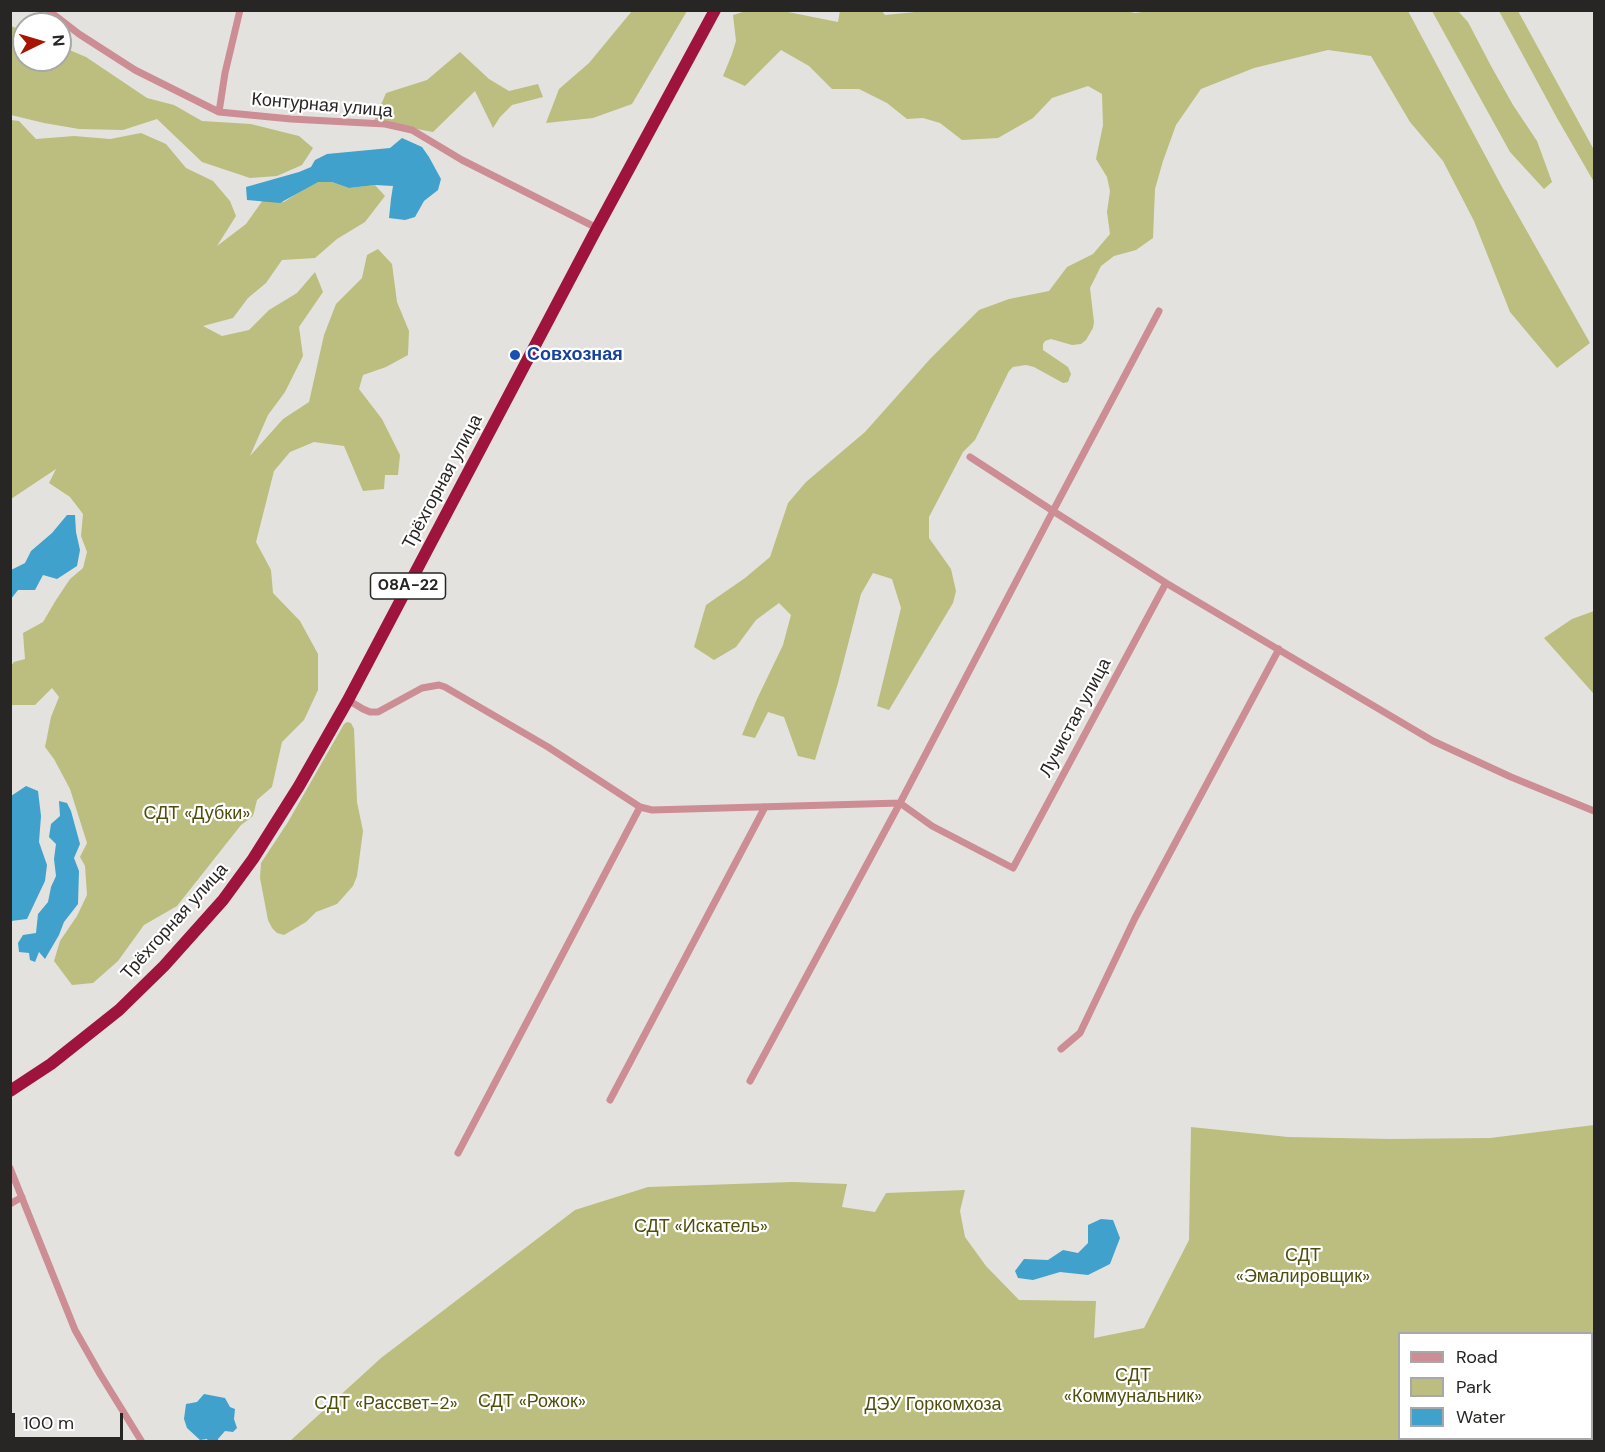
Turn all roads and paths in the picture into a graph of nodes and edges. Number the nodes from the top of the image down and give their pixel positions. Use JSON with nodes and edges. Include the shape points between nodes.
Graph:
{"nodes":[{"id":1,"x":48,"y":10,"type":"edge"},
{"id":2,"x":240,"y":10,"type":"edge"},
{"id":3,"x":715,"y":10,"type":"edge"},
{"id":4,"x":219,"y":112,"type":"junction"},
{"id":5,"x":597,"y":228,"type":"junction"},
{"id":6,"x":1160,"y":311,"type":"dead end"},
{"id":7,"x":970,"y":457,"type":"dead end"},
{"id":8,"x":1053,"y":511,"type":"junction"},
{"id":9,"x":1166,"y":583,"type":"junction"},
{"id":10,"x":1279,"y":649,"type":"junction"},
{"id":11,"x":348,"y":700,"type":"junction"},
{"id":12,"x":900,"y":803,"type":"junction"},
{"id":13,"x":640,"y":807,"type":"junction"},
{"id":14,"x":765,"y":807,"type":"junction"},
{"id":15,"x":1594,"y":811,"type":"edge"},
{"id":16,"x":1061,"y":1049,"type":"dead end"},
{"id":17,"x":750,"y":1081,"type":"dead end"},
{"id":18,"x":10,"y":1091,"type":"edge"},
{"id":19,"x":610,"y":1100,"type":"dead end"},
{"id":20,"x":458,"y":1153,"type":"dead end"},
{"id":21,"x":10,"y":1168,"type":"edge"},
{"id":22,"x":22,"y":1197,"type":"junction"},
{"id":23,"x":10,"y":1204,"type":"edge"},
{"id":24,"x":142,"y":1442,"type":"edge"}],
"edges":[{"from":1,"to":4,"type":"street","name":"Контурная улица","via":[[135,70]]},
{"from":2,"to":4,"type":"street"},
{"from":3,"to":5,"type":"highway","name":"Трёхгорная улица","number":"08А-22"},
{"from":4,"to":5,"type":"street","name":"Контурная улица","via":[[385,124],[412,130],[462,160]]},
{"from":5,"to":11,"type":"highway","name":"Трёхгорная улица","number":"08А-22"},
{"from":6,"to":8,"type":"street"},
{"from":7,"to":8,"type":"street"},
{"from":8,"to":9,"type":"street"},
{"from":8,"to":12,"type":"street"},
{"from":9,"to":10,"type":"street"},
{"from":9,"to":12,"type":"street","name":"Лучистая улица","via":[[1013,868],[932,826]]},
{"from":10,"to":15,"type":"street","via":[[1433,741]]},
{"from":10,"to":16,"type":"street","via":[[1135,918],[1080,1033]]},
{"from":11,"to":13,"type":"street","via":[[378,712],[425,687],[446,687]]},
{"from":11,"to":18,"type":"highway","name":"Трёхгорная улица","number":"08А-22","via":[[281,817],[223,900],[119,1010]]},
{"from":12,"to":14,"type":"street"},
{"from":12,"to":17,"type":"street"},
{"from":13,"to":14,"type":"street"},
{"from":13,"to":20,"type":"street"},
{"from":14,"to":19,"type":"street"},
{"from":21,"to":22,"type":"street"},
{"from":22,"to":23,"type":"street"},
{"from":22,"to":24,"type":"street","via":[[75,1330]]}]}
